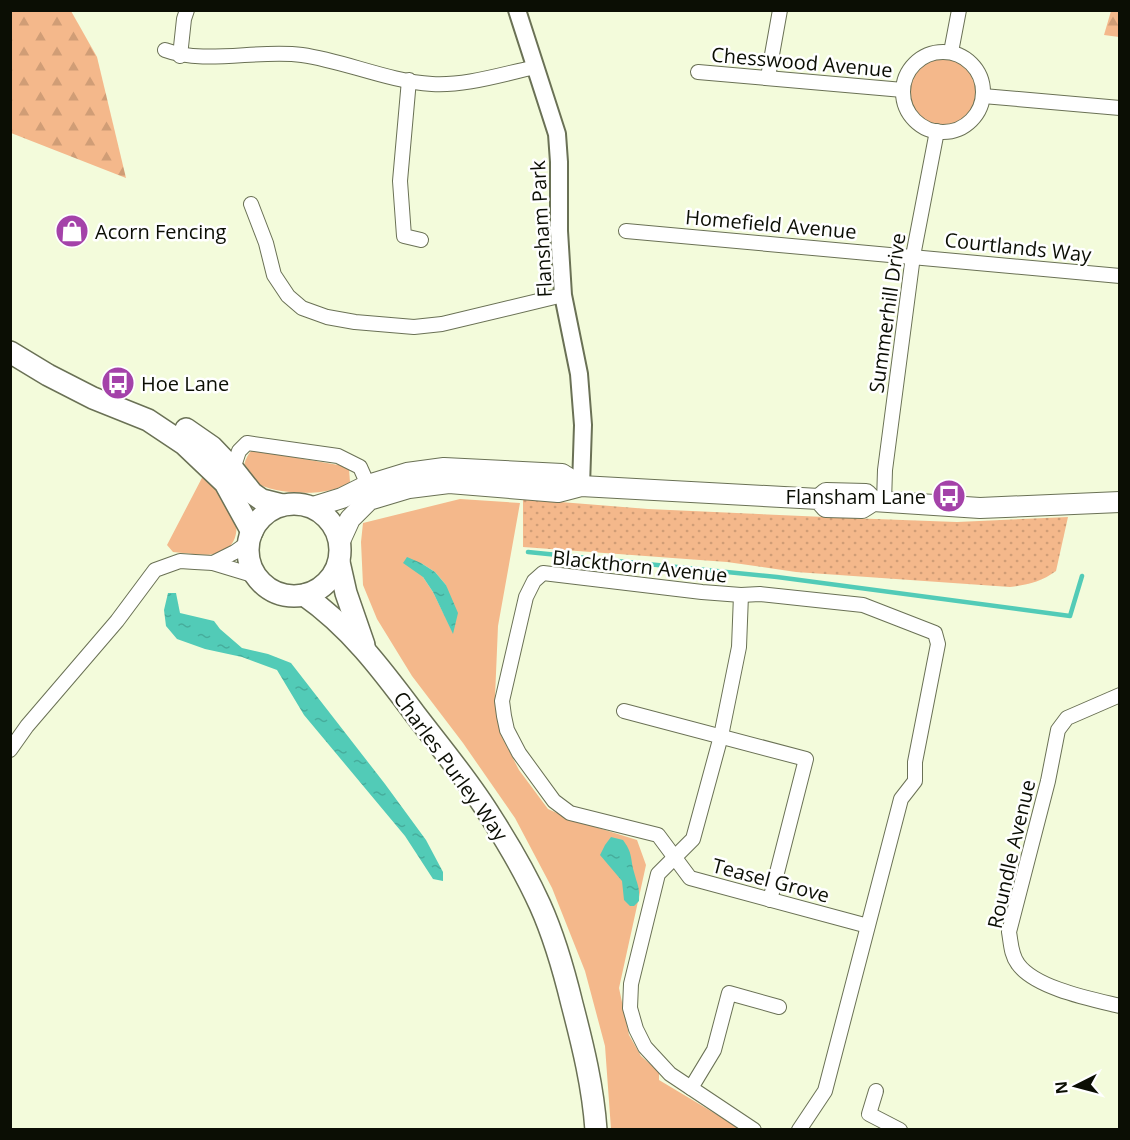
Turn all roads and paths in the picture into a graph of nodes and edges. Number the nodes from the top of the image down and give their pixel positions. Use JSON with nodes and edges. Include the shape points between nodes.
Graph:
{"nodes":[{"id":1,"x":187,"y":10,"type":"edge"},
{"id":2,"x":517,"y":10,"type":"edge"},
{"id":3,"x":780,"y":10,"type":"edge"},
{"id":4,"x":959,"y":10,"type":"edge"},
{"id":5,"x":165,"y":50,"type":"dead end"},
{"id":6,"x":951,"y":52,"type":"junction"},
{"id":7,"x":180,"y":56,"type":"junction"},
{"id":8,"x":536,"y":68,"type":"junction"},
{"id":9,"x":699,"y":72,"type":"dead end"},
{"id":10,"x":768,"y":77,"type":"junction"},
{"id":11,"x":409,"y":80,"type":"junction"},
{"id":12,"x":903,"y":90,"type":"junction"},
{"id":13,"x":983,"y":96,"type":"junction"},
{"id":14,"x":1119,"y":108,"type":"edge"},
{"id":15,"x":937,"y":131,"type":"junction"},
{"id":16,"x":251,"y":204,"type":"dead end"},
{"id":17,"x":626,"y":231,"type":"dead end"},
{"id":18,"x":421,"y":240,"type":"dead end"},
{"id":19,"x":913,"y":256,"type":"junction"},
{"id":20,"x":1119,"y":276,"type":"edge"},
{"id":21,"x":563,"y":294,"type":"junction"},
{"id":22,"x":10,"y":352,"type":"edge"},
{"id":23,"x":148,"y":420,"type":"junction"},
{"id":24,"x":233,"y":469,"type":"junction"},
{"id":25,"x":368,"y":485,"type":"junction"},
{"id":26,"x":581,"y":486,"type":"junction"},
{"id":27,"x":878,"y":501,"type":"junction"},
{"id":28,"x":1119,"y":502,"type":"edge"},
{"id":29,"x":282,"y":505,"type":"junction"},
{"id":30,"x":313,"y":507,"type":"junction"},
{"id":31,"x":250,"y":537,"type":"junction"},
{"id":32,"x":339,"y":551,"type":"junction"},
{"id":33,"x":213,"y":563,"type":"junction"},
{"id":34,"x":256,"y":576,"type":"junction"},
{"id":35,"x":304,"y":595,"type":"junction"},
{"id":36,"x":741,"y":595,"type":"junction"},
{"id":37,"x":365,"y":648,"type":"junction"},
{"id":38,"x":1119,"y":695,"type":"edge"},
{"id":39,"x":1103,"y":704,"type":"junction"},
{"id":40,"x":1119,"y":704,"type":"edge"},
{"id":41,"x":624,"y":711,"type":"dead end"},
{"id":42,"x":721,"y":736,"type":"junction"},
{"id":43,"x":10,"y":750,"type":"edge"},
{"id":44,"x":675,"y":856,"type":"junction"},
{"id":45,"x":770,"y":900,"type":"junction"},
{"id":46,"x":868,"y":926,"type":"junction"},
{"id":47,"x":1119,"y":1006,"type":"edge"},
{"id":48,"x":779,"y":1007,"type":"dead end"},
{"id":49,"x":691,"y":1088,"type":"junction"},
{"id":50,"x":876,"y":1092,"type":"dead end"},
{"id":51,"x":596,"y":1130,"type":"edge"},
{"id":52,"x":754,"y":1130,"type":"edge"},
{"id":53,"x":799,"y":1130,"type":"edge"},
{"id":54,"x":900,"y":1130,"type":"edge"}],
"edges":[{"from":1,"to":7,"type":"street"},
{"from":2,"to":8,"type":"street","name":"Flansham Park"},
{"from":3,"to":10,"type":"street"},
{"from":4,"to":6,"type":"street"},
{"from":5,"to":7,"type":"street"},
{"from":6,"to":12,"type":"street","via":[[928,55],[919,62],[905,80]]},
{"from":6,"to":13,"type":"street","via":[[962,56],[978,72]]},
{"from":7,"to":11,"type":"street","via":[[302,55]]},
{"from":8,"to":11,"type":"street","via":[[458,83]]},
{"from":8,"to":21,"type":"street","name":"Flansham Park","via":[[557,134]]},
{"from":9,"to":10,"type":"street","name":"Chesswood Avenue"},
{"from":10,"to":12,"type":"street","name":"Chesswood Avenue"},
{"from":11,"to":18,"type":"street","via":[[400,180],[402,215],[404,236]]},
{"from":12,"to":15,"type":"street","via":[[905,106],[913,118]]},
{"from":13,"to":14,"type":"street"},
{"from":13,"to":15,"type":"street","via":[[973,118],[963,126]]},
{"from":15,"to":19,"type":"street","name":"Summerhill Drive"},
{"from":16,"to":21,"type":"street","via":[[274,275],[288,296],[302,308],[327,317],[414,327],[442,324]]},
{"from":17,"to":19,"type":"street","name":"Homefield Avenue"},
{"from":19,"to":20,"type":"street","name":"Courtlands Way"},
{"from":19,"to":27,"type":"street","name":"Summerhill Drive"},
{"from":21,"to":26,"type":"street","name":"Flansham Park","via":[[579,374],[583,425]]},
{"from":22,"to":23,"type":"main road","via":[[93,398]]},
{"from":23,"to":24,"type":"main road","via":[[169,421],[182,427],[212,447]]},
{"from":23,"to":31,"type":"main road","via":[[184,444],[225,483]]},
{"from":24,"to":25,"type":"street","via":[[239,451],[247,443],[338,456],[360,467]]},
{"from":24,"to":29,"type":"main road","via":[[252,493]]},
{"from":25,"to":26,"type":"main road","via":[[407,473],[444,468],[562,474]]},
{"from":25,"to":30,"type":"main road"},
{"from":26,"to":27,"type":"main road","via":[[819,500],[826,507],[862,508]]},
{"from":26,"to":32,"type":"main road","via":[[558,492],[449,483],[409,488],[369,500],[350,519]]},
{"from":27,"to":28,"type":"main road","via":[[980,508]]},
{"from":29,"to":30,"type":"main road"},
{"from":29,"to":31,"type":"main road","via":[[259,520]]},
{"from":30,"to":32,"type":"main road","via":[[330,521]]},
{"from":31,"to":33,"type":"street","via":[[235,552]]},
{"from":31,"to":34,"type":"main road","via":[[248,554]]},
{"from":32,"to":35,"type":"main road","via":[[334,573],[316,591]]},
{"from":32,"to":37,"type":"main road","name":"Charles Purley Way","via":[[346,593]]},
{"from":33,"to":34,"type":"street"},
{"from":33,"to":43,"type":"street","via":[[180,561],[155,570]]},
{"from":34,"to":35,"type":"main road","via":[[277,592]]},
{"from":35,"to":37,"type":"main road","name":"Charles Purley Way","via":[[325,609]]},
{"from":36,"to":42,"type":"street","via":[[739,647]]},
{"from":36,"to":44,"type":"street","name":"Blackthorn Avenue","via":[[543,573],[526,597],[502,701],[507,730],[519,753],[554,801],[570,813],[658,835]]},
{"from":36,"to":46,"type":"street","name":"Blackthorn Avenue","via":[[863,605],[934,633],[938,644],[915,762],[915,781],[901,799]]},
{"from":37,"to":51,"type":"main road","name":"Charles Purley Way","via":[[491,816],[541,906],[584,1048]]},
{"from":38,"to":39,"type":"street","name":"Roundle Avenue"},
{"from":39,"to":40,"type":"street","name":"Roundle Avenue"},
{"from":39,"to":47,"type":"street","name":"Roundle Avenue","via":[[1067,718],[1058,730],[1009,932],[1017,963],[1028,974],[1086,998]]},
{"from":41,"to":42,"type":"street"},
{"from":42,"to":44,"type":"street","via":[[693,839]]},
{"from":42,"to":45,"type":"street","via":[[806,759]]},
{"from":44,"to":45,"type":"street","name":"Teasel Grove","via":[[690,878]]},
{"from":44,"to":49,"type":"street","via":[[658,874],[631,984],[630,1008],[645,1047],[670,1074]]},
{"from":45,"to":46,"type":"street","name":"Teasel Grove"},
{"from":46,"to":53,"type":"street","name":"Blackthorn Avenue","via":[[825,1091]]},
{"from":48,"to":49,"type":"street","via":[[729,993],[714,1050]]},
{"from":49,"to":52,"type":"street"},
{"from":50,"to":54,"type":"street","via":[[868,1114]]}]}
